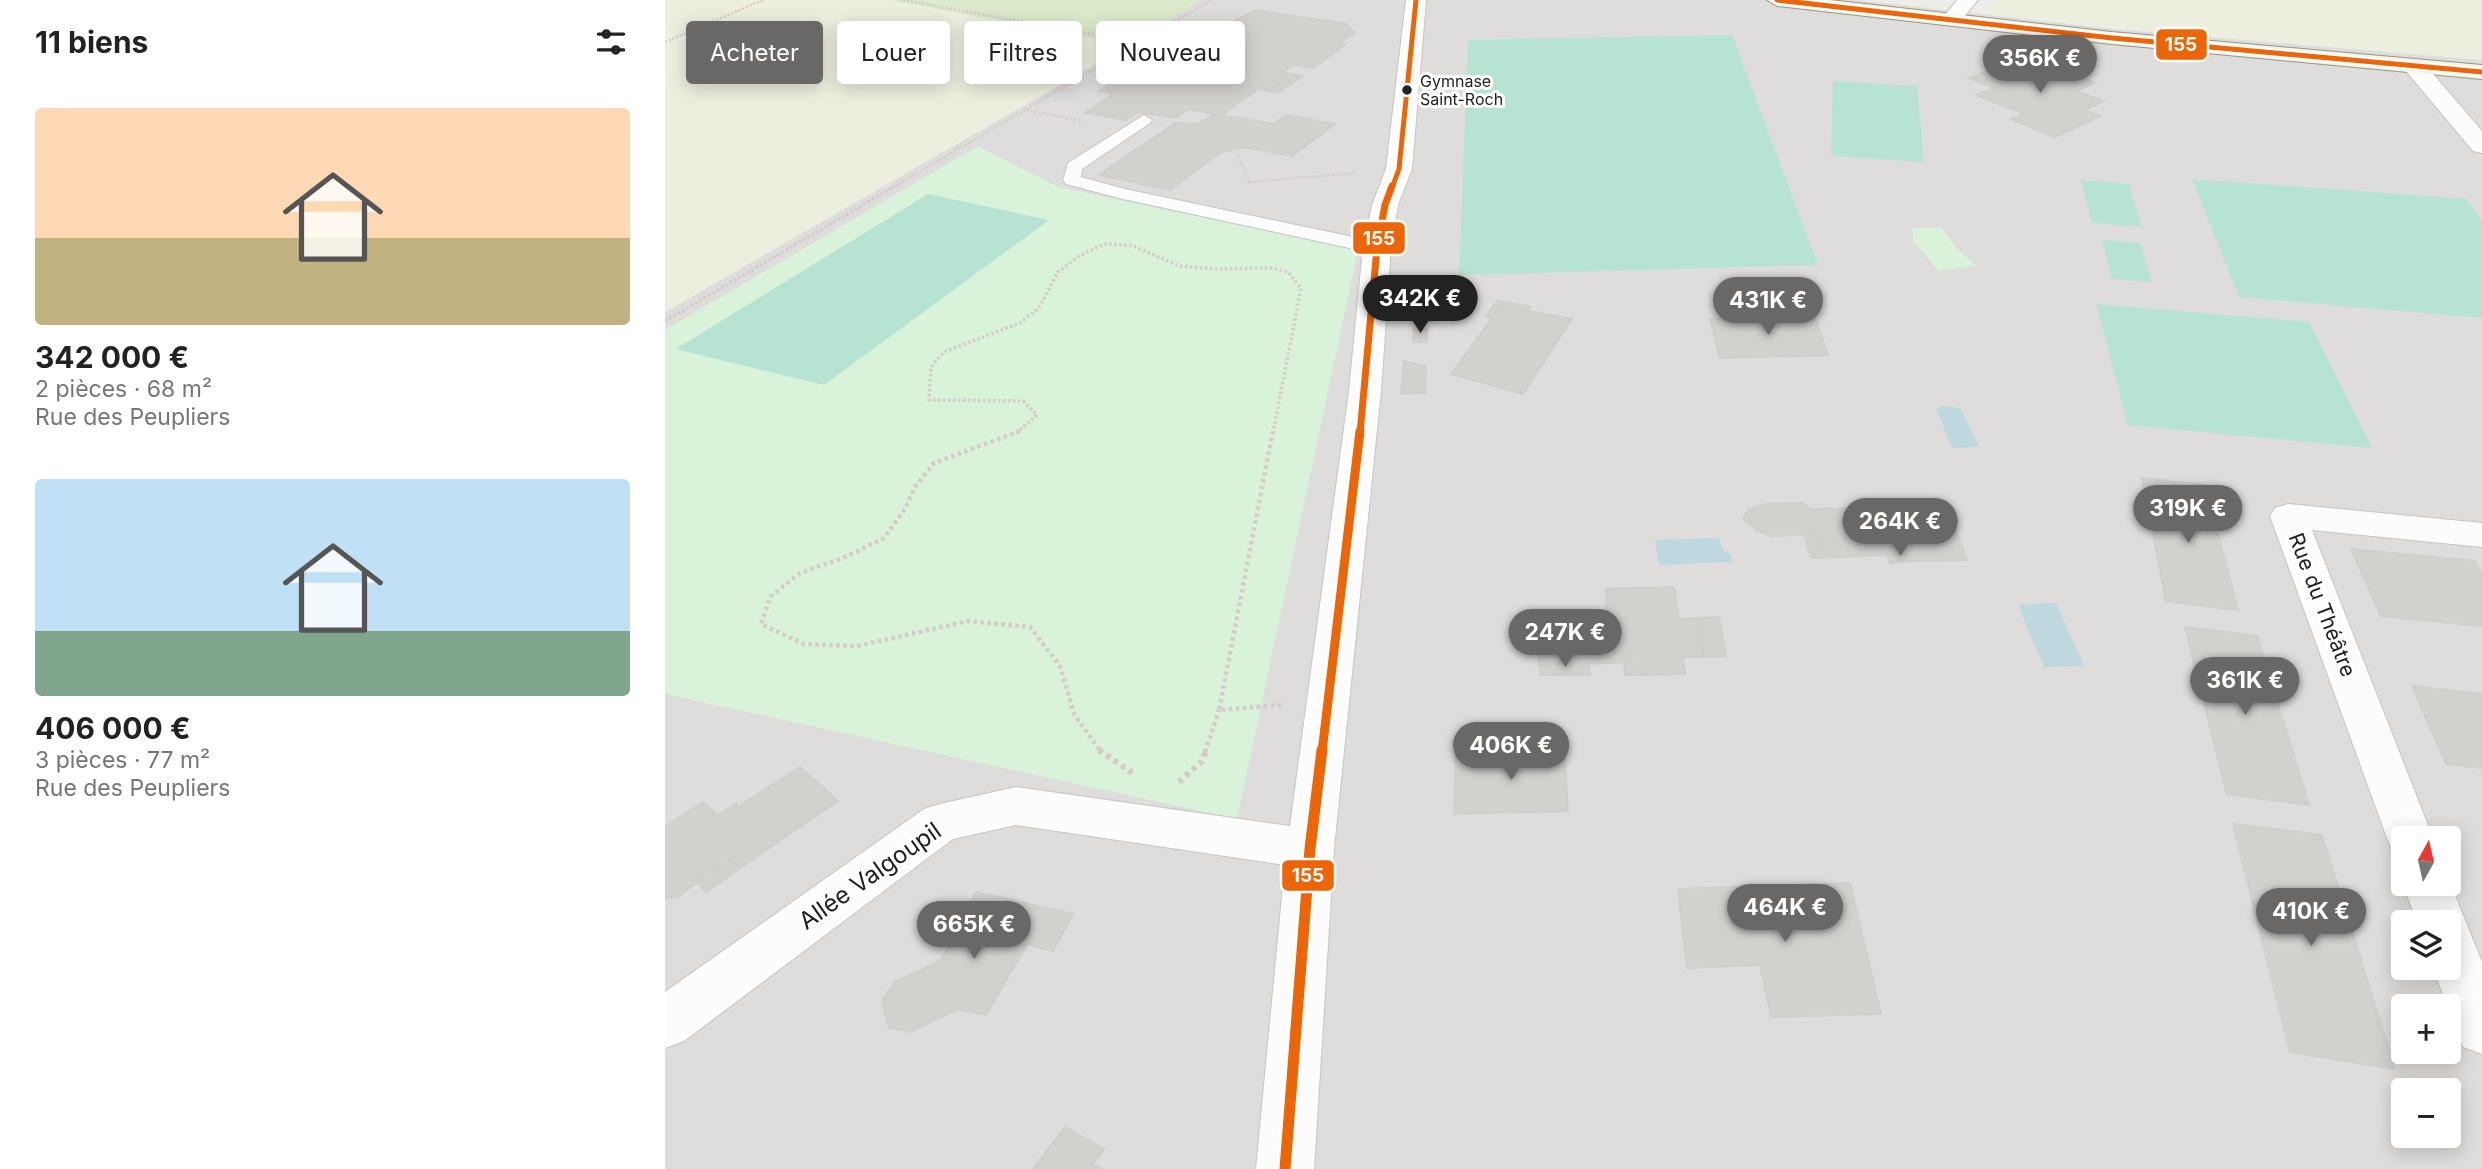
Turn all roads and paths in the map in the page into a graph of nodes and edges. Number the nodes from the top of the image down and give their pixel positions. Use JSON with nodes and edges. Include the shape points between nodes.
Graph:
{"nodes":[{"id":1,"x":763,"y":0,"type":"edge"},
{"id":2,"x":903,"y":0,"type":"edge"},
{"id":3,"x":1212,"y":0,"type":"edge"},
{"id":4,"x":1416,"y":0,"type":"edge"},
{"id":5,"x":1777,"y":0,"type":"edge"},
{"id":6,"x":1968,"y":0,"type":"edge"},
{"id":7,"x":1177,"y":21,"type":"edge"},
{"id":8,"x":1950,"y":21,"type":"junction"},
{"id":9,"x":1096,"y":35,"type":"edge"},
{"id":10,"x":665,"y":42,"type":"edge"},
{"id":11,"x":2414,"y":66,"type":"junction"},
{"id":12,"x":1096,"y":69,"type":"edge"},
{"id":13,"x":2482,"y":72,"type":"edge"},
{"id":14,"x":1027,"y":110,"type":"junction"},
{"id":15,"x":1144,"y":120,"type":"dead end"},
{"id":16,"x":1128,"y":131,"type":"junction"},
{"id":17,"x":2482,"y":146,"type":"edge"},
{"id":18,"x":1399,"y":169,"type":"junction"},
{"id":19,"x":1249,"y":182,"type":"dead end"},
{"id":20,"x":1377,"y":248,"type":"junction"},
{"id":21,"x":665,"y":321,"type":"edge"},
{"id":22,"x":2482,"y":535,"type":"edge"},
{"id":23,"x":1328,"y":701,"type":"junction"},
{"id":24,"x":1219,"y":710,"type":"junction"},
{"id":25,"x":1145,"y":777,"type":"dead end"},
{"id":26,"x":1167,"y":780,"type":"dead end"},
{"id":27,"x":2405,"y":826,"type":"edge"},
{"id":28,"x":1310,"y":849,"type":"junction"},
{"id":29,"x":2461,"y":974,"type":"edge"},
{"id":30,"x":665,"y":1023,"type":"edge"},
{"id":31,"x":2482,"y":1029,"type":"edge"},
{"id":32,"x":1285,"y":1169,"type":"edge"}],
"edges":[{"from":1,"to":10,"type":"path"},
{"from":2,"to":9,"type":"path"},
{"from":3,"to":7,"type":"path"},
{"from":4,"to":18,"type":"street"},
{"from":5,"to":8,"type":"main road"},
{"from":6,"to":8,"type":"street"},
{"from":8,"to":11,"type":"main road"},
{"from":11,"to":13,"type":"main road"},
{"from":11,"to":17,"type":"street"},
{"from":12,"to":14,"type":"path"},
{"from":14,"to":16,"type":"path"},
{"from":14,"to":21,"type":"path"},
{"from":15,"to":16,"type":"lane"},
{"from":16,"to":20,"type":"lane","via":[[1074,167],[1072,180]]},
{"from":18,"to":19,"type":"path"},
{"from":18,"to":20,"type":"street","via":[[1385,205]]},
{"from":20,"to":23,"type":"street","via":[[1366,391]]},
{"from":22,"to":27,"type":"street","name":"Rue du Théâtre","via":[[2288,516]]},
{"from":23,"to":24,"type":"path"},
{"from":23,"to":28,"type":"street"},
{"from":24,"to":25,"type":"path","via":[[1301,288],[1288,272],[1272,268],[1180,265],[1131,245],[1104,244],[1058,272],[1039,308],[1020,323],[944,352],[931,367],[929,400],[1023,401],[1037,415],[1020,431],[935,463],[884,538],[800,573],[771,596],[761,624],[804,644],[857,646],[968,621],[1030,627],[1059,666],[1074,714],[1098,750],[1134,775]]},
{"from":24,"to":26,"type":"path","via":[[1202,761],[1178,782]]},
{"from":28,"to":30,"type":"street","name":"Allée Valgoupil","via":[[1017,807],[940,822]]},
{"from":28,"to":32,"type":"street"},
{"from":29,"to":31,"type":"street"}]}
